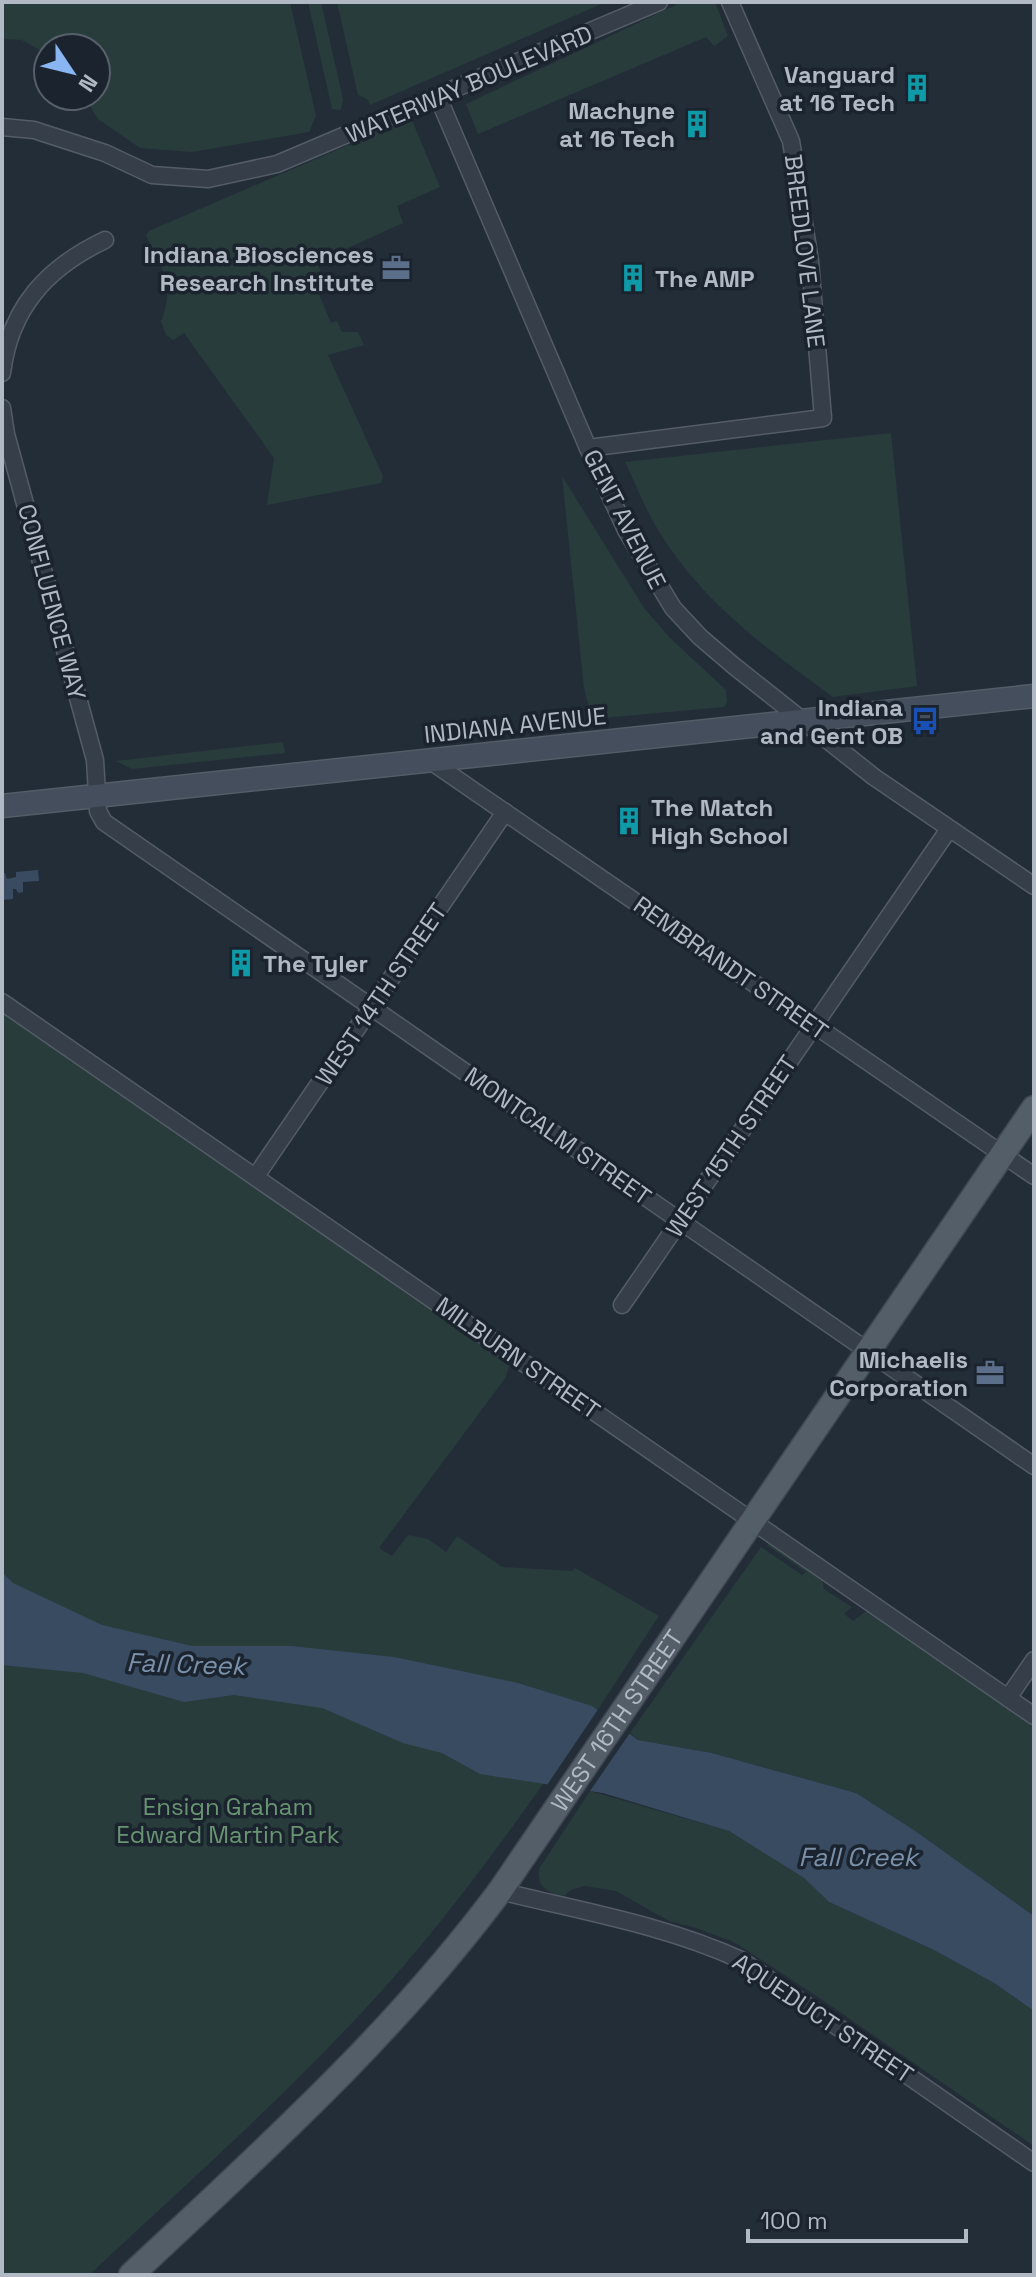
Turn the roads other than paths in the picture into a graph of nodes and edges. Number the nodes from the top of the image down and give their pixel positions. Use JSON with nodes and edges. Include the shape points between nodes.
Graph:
{"nodes":[{"id":1,"x":659,"y":2,"type":"edge"},
{"id":2,"x":730,"y":2,"type":"edge"},
{"id":3,"x":438,"y":97,"type":"junction"},
{"id":4,"x":2,"y":127,"type":"edge"},
{"id":5,"x":105,"y":240,"type":"dead end"},
{"id":6,"x":2,"y":373,"type":"edge"},
{"id":7,"x":2,"y":408,"type":"edge"},
{"id":8,"x":588,"y":448,"type":"junction"},
{"id":9,"x":1034,"y":696,"type":"edge"},
{"id":10,"x":804,"y":721,"type":"junction"},
{"id":11,"x":429,"y":760,"type":"junction"},
{"id":12,"x":96,"y":796,"type":"junction"},
{"id":13,"x":2,"y":806,"type":"edge"},
{"id":14,"x":505,"y":812,"type":"junction"},
{"id":15,"x":949,"y":829,"type":"junction"},
{"id":16,"x":1034,"y":886,"type":"edge"},
{"id":17,"x":2,"y":1002,"type":"edge"},
{"id":18,"x":371,"y":1007,"type":"junction"},
{"id":19,"x":814,"y":1025,"type":"junction"},
{"id":20,"x":1034,"y":1108,"type":"edge"},
{"id":21,"x":1002,"y":1154,"type":"junction"},
{"id":22,"x":256,"y":1176,"type":"junction"},
{"id":23,"x":1034,"y":1176,"type":"edge"},
{"id":24,"x":680,"y":1221,"type":"junction"},
{"id":25,"x":622,"y":1305,"type":"dead end"},
{"id":26,"x":869,"y":1352,"type":"junction"},
{"id":27,"x":1034,"y":1466,"type":"edge"},
{"id":28,"x":752,"y":1520,"type":"junction"},
{"id":29,"x":1034,"y":1660,"type":"edge"},
{"id":30,"x":1008,"y":1698,"type":"junction"},
{"id":31,"x":1034,"y":1716,"type":"edge"},
{"id":32,"x":500,"y":1891,"type":"junction"},
{"id":33,"x":1034,"y":2163,"type":"edge"},
{"id":34,"x":131,"y":2275,"type":"edge"}],
"edges":[{"from":1,"to":3,"type":"street","name":"WATERWAY BOULEVARD"},
{"from":2,"to":8,"type":"street","name":"BREEDLOVE LANE","via":[[791,141],[810,261],[823,418]]},
{"from":3,"to":4,"type":"street","name":"WATERWAY BOULEVARD","via":[[277,164],[208,179],[152,175],[34,130]]},
{"from":3,"to":8,"type":"street","name":"GENT AVENUE"},
{"from":5,"to":6,"type":"street","via":[[71,257],[34,294],[13,329]]},
{"from":7,"to":12,"type":"street","name":"CONFLUENCE WAY","via":[[95,760]]},
{"from":8,"to":10,"type":"street","name":"GENT AVENUE","via":[[626,530],[673,608],[700,637]]},
{"from":9,"to":10,"type":"main road","name":"INDIANA AVENUE"},
{"from":10,"to":11,"type":"main road","name":"INDIANA AVENUE"},
{"from":10,"to":15,"type":"street","name":"GENT AVENUE"},
{"from":11,"to":12,"type":"main road","name":"INDIANA AVENUE"},
{"from":11,"to":14,"type":"street","name":"REMBRANDT STREET"},
{"from":12,"to":13,"type":"main road","name":"INDIANA AVENUE"},
{"from":12,"to":18,"type":"street","name":"MONTCALM STREET","via":[[104,822]]},
{"from":14,"to":18,"type":"street","name":"WEST 14TH STREET"},
{"from":14,"to":19,"type":"street","name":"REMBRANDT STREET"},
{"from":15,"to":16,"type":"street","name":"GENT AVENUE"},
{"from":15,"to":19,"type":"street","name":"WEST 15TH STREET"},
{"from":17,"to":22,"type":"street","name":"MILBURN STREET"},
{"from":18,"to":22,"type":"street","name":"WEST 14TH STREET"},
{"from":18,"to":24,"type":"street","name":"MONTCALM STREET"},
{"from":19,"to":21,"type":"street","name":"REMBRANDT STREET"},
{"from":19,"to":24,"type":"street","name":"WEST 15TH STREET"},
{"from":20,"to":21,"type":"main road","name":"WEST 16TH STREET"},
{"from":21,"to":23,"type":"street","name":"REMBRANDT STREET"},
{"from":21,"to":26,"type":"main road","name":"WEST 16TH STREET"},
{"from":22,"to":28,"type":"street","name":"MILBURN STREET"},
{"from":24,"to":25,"type":"street","name":"WEST 15TH STREET"},
{"from":24,"to":26,"type":"street","name":"MONTCALM STREET"},
{"from":26,"to":27,"type":"street","name":"MONTCALM STREET"},
{"from":26,"to":28,"type":"main road","name":"WEST 16TH STREET"},
{"from":28,"to":30,"type":"street","name":"MILBURN STREET"},
{"from":28,"to":32,"type":"main road","name":"WEST 16TH STREET"},
{"from":29,"to":30,"type":"street"},
{"from":30,"to":31,"type":"street","name":"MILBURN STREET"},
{"from":32,"to":33,"type":"street","name":"AQUEDUCT STREET","via":[[650,1928],[741,1960]]},
{"from":32,"to":34,"type":"main road","name":"WEST 16TH STREET","via":[[429,1982],[345,2073]]}]}
